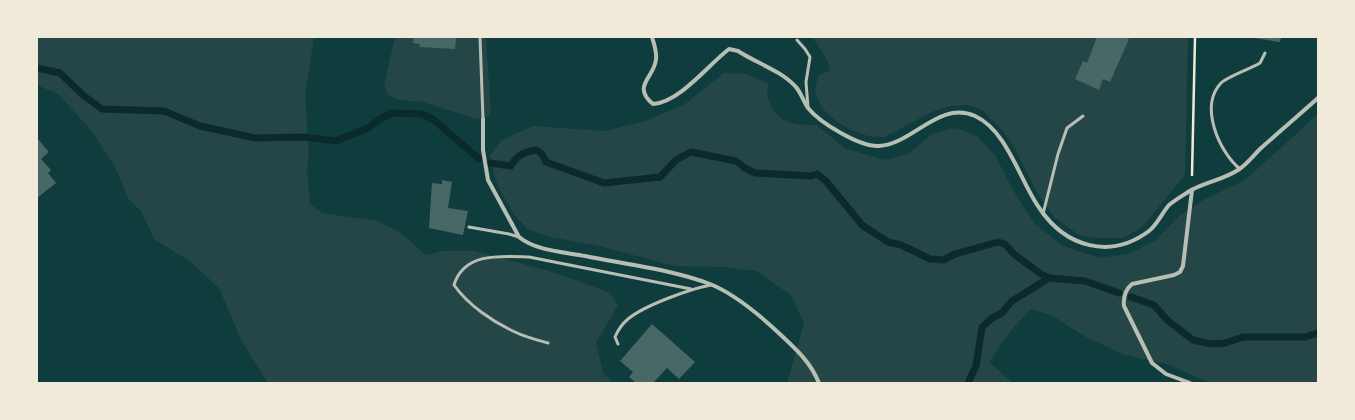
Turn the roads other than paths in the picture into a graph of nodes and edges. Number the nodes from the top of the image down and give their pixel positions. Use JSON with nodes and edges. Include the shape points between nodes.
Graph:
{"nodes":[{"id":1,"x":480,"y":37,"type":"edge"},
{"id":2,"x":652,"y":37,"type":"edge"},
{"id":3,"x":797,"y":40,"type":"dead end"},
{"id":4,"x":1265,"y":53,"type":"dead end"},
{"id":5,"x":1318,"y":98,"type":"edge"},
{"id":6,"x":809,"y":108,"type":"junction"},
{"id":7,"x":1083,"y":116,"type":"dead end"},
{"id":8,"x":483,"y":119,"type":"joint"},
{"id":9,"x":1240,"y":169,"type":"junction"},
{"id":10,"x":1192,"y":190,"type":"junction"},
{"id":11,"x":1043,"y":214,"type":"junction"},
{"id":12,"x":468,"y":227,"type":"dead end"},
{"id":13,"x":519,"y":237,"type":"junction"},
{"id":14,"x":711,"y":285,"type":"junction"},
{"id":15,"x":691,"y":289,"type":"junction"},
{"id":16,"x":548,"y":343,"type":"dead end"},
{"id":17,"x":618,"y":344,"type":"dead end"},
{"id":18,"x":819,"y":383,"type":"edge"},
{"id":19,"x":1190,"y":383,"type":"edge"}],
"edges":[{"from":1,"to":8,"type":"lane"},
{"from":2,"to":6,"type":"street","via":[[656,60],[645,81],[644,90],[646,99],[653,104],[661,103],[681,91],[730,49],[784,77],[795,86]]},
{"from":3,"to":6,"type":"lane","via":[[810,57],[806,82]]},
{"from":4,"to":9,"type":"lane","via":[[1260,63],[1221,83],[1213,99],[1212,122],[1218,140],[1230,161]]},
{"from":5,"to":9,"type":"street"},
{"from":6,"to":11,"type":"street","via":[[826,124],[848,136],[864,144],[880,146],[896,141],[941,116],[976,116],[996,133]]},
{"from":7,"to":11,"type":"lane","via":[[1067,128]]},
{"from":8,"to":13,"type":"street","via":[[482,150],[488,180]]},
{"from":9,"to":10,"type":"street"},
{"from":10,"to":11,"type":"street","via":[[1169,205],[1151,230],[1124,245],[1106,248],[1077,242],[1064,235]]},
{"from":10,"to":19,"type":"street","via":[[1183,266],[1180,272],[1132,284],[1124,300],[1124,306],[1152,363],[1166,374]]},
{"from":12,"to":13,"type":"lane"},
{"from":13,"to":14,"type":"street","via":[[523,241],[548,249],[666,273]]},
{"from":14,"to":15,"type":"lane"},
{"from":14,"to":18,"type":"street","via":[[772,327],[808,362]]},
{"from":15,"to":16,"type":"lane","via":[[529,257],[506,256],[466,264],[457,275],[454,285],[461,295],[516,333]]},
{"from":15,"to":17,"type":"lane","via":[[628,319],[615,337]]}]}
